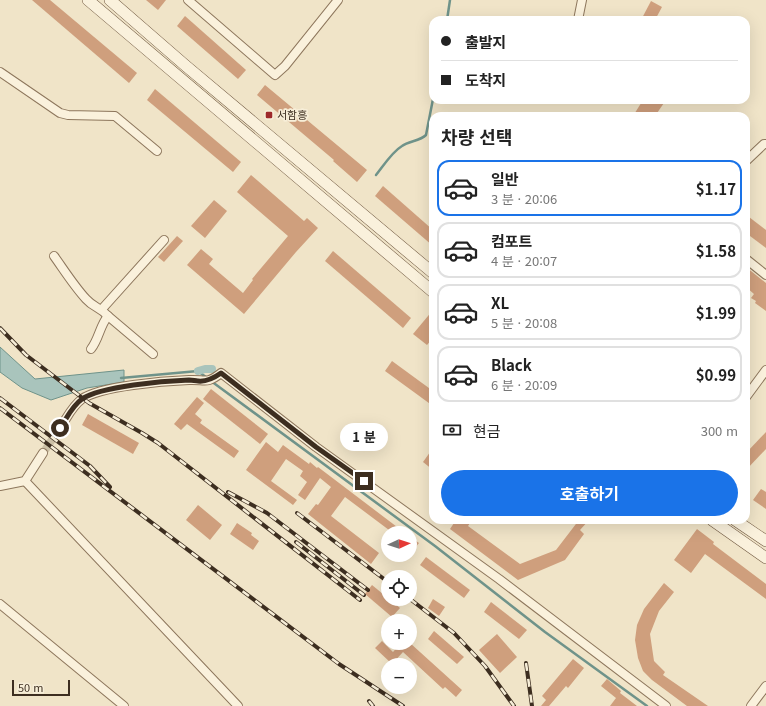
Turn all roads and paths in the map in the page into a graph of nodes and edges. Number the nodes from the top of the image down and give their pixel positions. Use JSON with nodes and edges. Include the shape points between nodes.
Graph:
{"nodes":[{"id":1,"x":88,"y":0,"type":"edge"},
{"id":2,"x":110,"y":0,"type":"edge"},
{"id":3,"x":188,"y":0,"type":"edge"},
{"id":4,"x":338,"y":0,"type":"edge"},
{"id":5,"x":582,"y":0,"type":"edge"},
{"id":6,"x":579,"y":16,"type":"edge"},
{"id":7,"x":0,"y":72,"type":"edge"},
{"id":8,"x":766,"y":144,"type":"edge"},
{"id":9,"x":157,"y":151,"type":"dead end"},
{"id":10,"x":750,"y":157,"type":"edge"},
{"id":11,"x":164,"y":240,"type":"dead end"},
{"id":12,"x":54,"y":256,"type":"dead end"},
{"id":13,"x":750,"y":262,"type":"edge"},
{"id":14,"x":429,"y":270,"type":"edge"},
{"id":15,"x":766,"y":275,"type":"edge"},
{"id":16,"x":429,"y":289,"type":"edge"},
{"id":17,"x":105,"y":313,"type":"junction"},
{"id":18,"x":91,"y":349,"type":"dead end"},
{"id":19,"x":153,"y":354,"type":"dead end"},
{"id":20,"x":766,"y":370,"type":"edge"},
{"id":21,"x":750,"y":392,"type":"edge"},
{"id":22,"x":60,"y":428,"type":"tunnel mouth"},
{"id":23,"x":43,"y":453,"type":"tunnel mouth"},
{"id":24,"x":25,"y":481,"type":"junction"},
{"id":25,"x":0,"y":486,"type":"edge"},
{"id":26,"x":718,"y":524,"type":"edge"},
{"id":27,"x":741,"y":524,"type":"edge"},
{"id":28,"x":766,"y":541,"type":"edge"},
{"id":29,"x":766,"y":558,"type":"edge"},
{"id":30,"x":0,"y":604,"type":"edge"},
{"id":31,"x":766,"y":686,"type":"edge"},
{"id":32,"x":124,"y":706,"type":"edge"},
{"id":33,"x":238,"y":706,"type":"edge"},
{"id":34,"x":666,"y":706,"type":"edge"},
{"id":35,"x":751,"y":706,"type":"edge"}],
"edges":[{"from":1,"to":16,"type":"main road"},
{"from":2,"to":14,"type":"main road"},
{"from":3,"to":4,"type":"street","via":[[275,75]]},
{"from":5,"to":6,"type":"street"},
{"from":7,"to":9,"type":"street","via":[[60,113],[68,116],[115,116]]},
{"from":8,"to":10,"type":"street"},
{"from":11,"to":17,"type":"street"},
{"from":12,"to":17,"type":"street","via":[[86,299]]},
{"from":13,"to":15,"type":"street"},
{"from":17,"to":18,"type":"street","via":[[105,320]]},
{"from":17,"to":19,"type":"street"},
{"from":20,"to":21,"type":"street"},
{"from":22,"to":34,"type":"street","via":[[76,404],[96,392],[160,383],[206,381],[221,373],[316,447],[505,583]]},
{"from":23,"to":24,"type":"street"},
{"from":24,"to":25,"type":"street"},
{"from":24,"to":33,"type":"street"},
{"from":26,"to":29,"type":"main road"},
{"from":27,"to":28,"type":"main road"},
{"from":30,"to":32,"type":"street"},
{"from":31,"to":35,"type":"street"}]}
